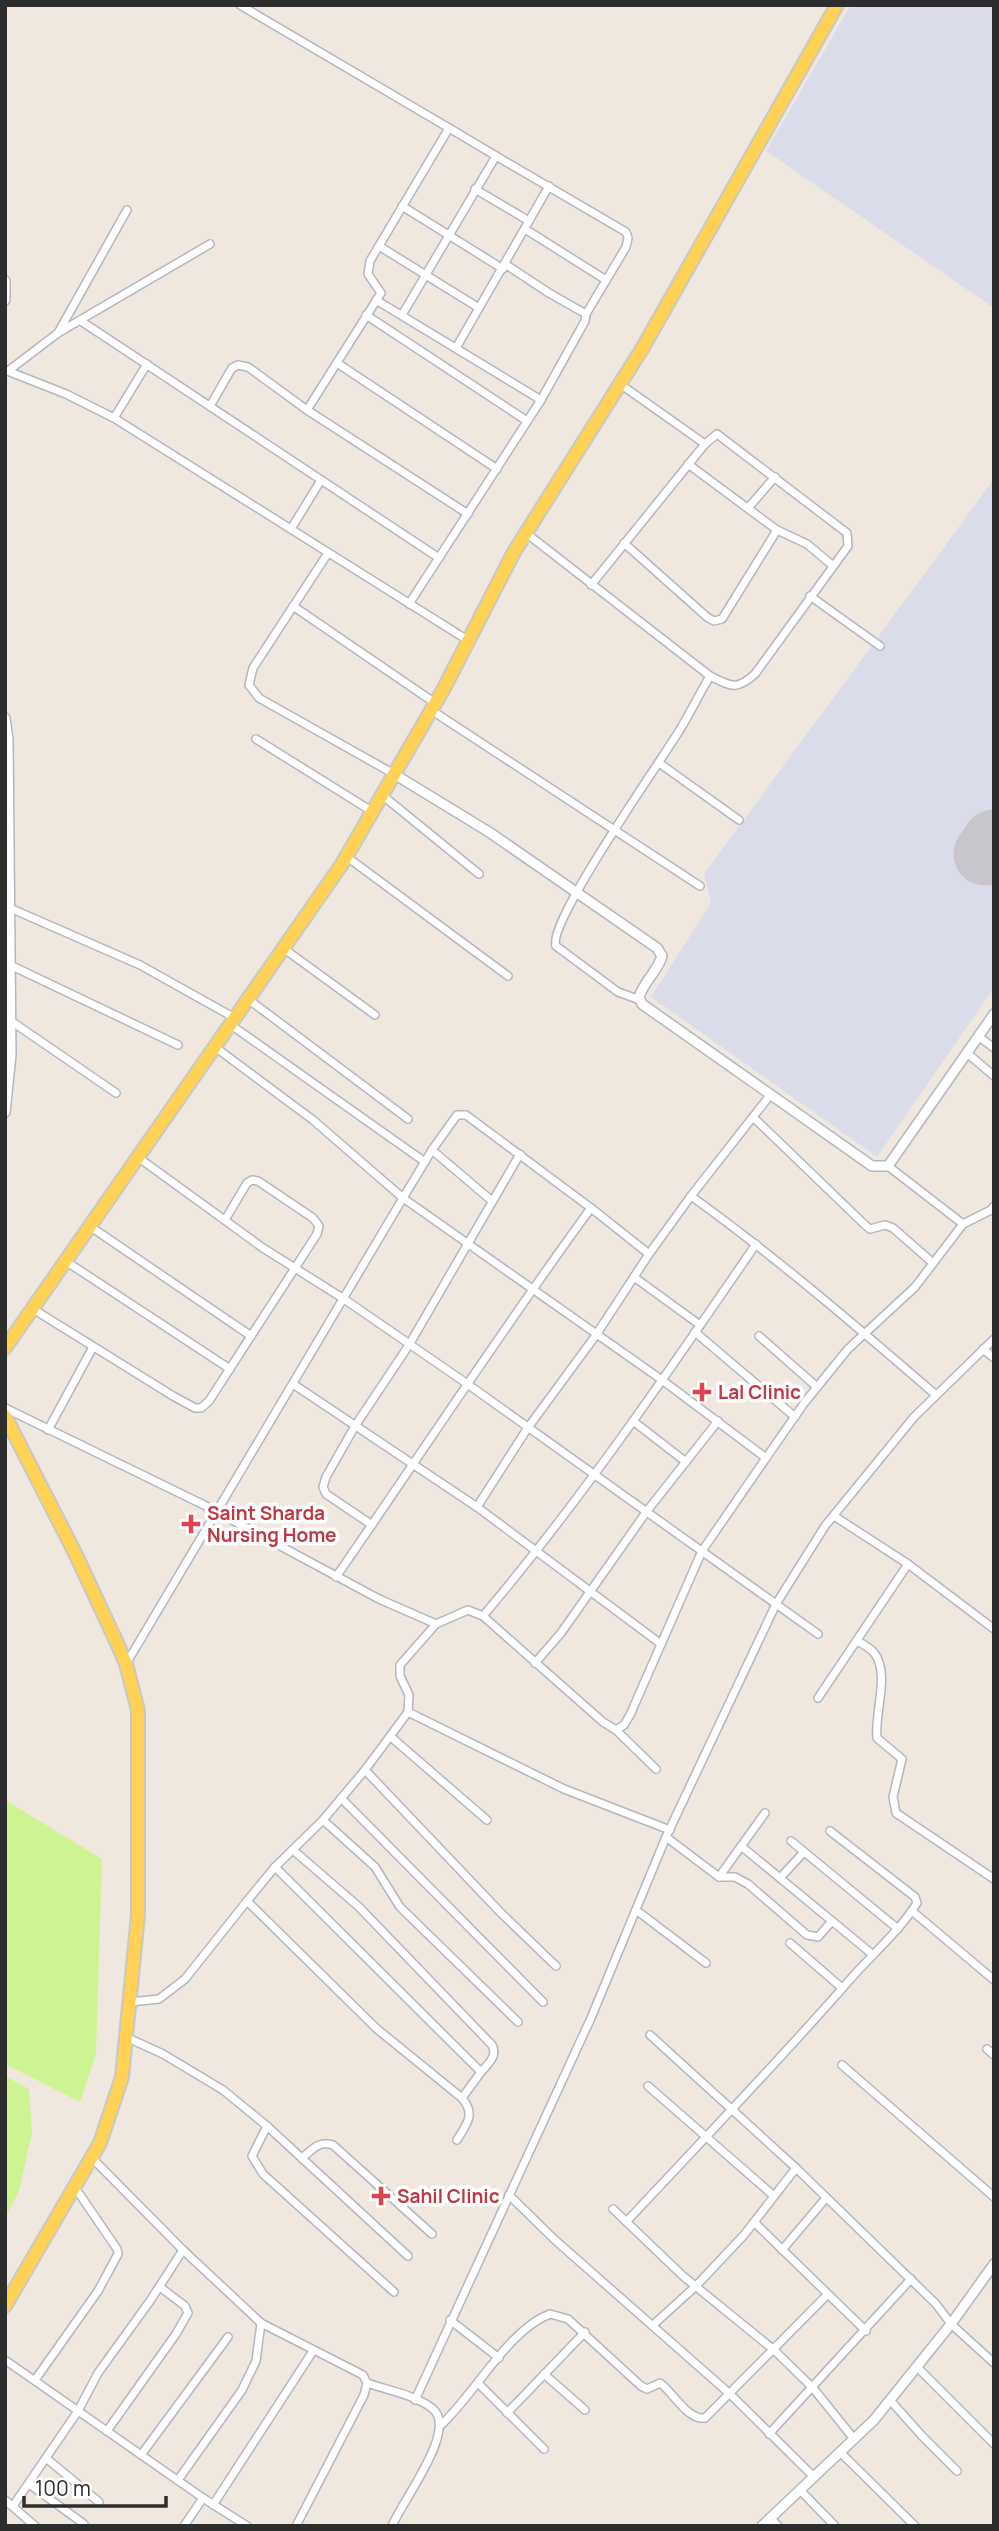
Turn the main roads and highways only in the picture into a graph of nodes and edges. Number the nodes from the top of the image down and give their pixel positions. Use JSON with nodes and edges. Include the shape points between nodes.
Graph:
{"nodes":[{"id":1,"x":837,"y":5,"type":"edge"},
{"id":2,"x":5,"y":1348,"type":"edge"},
{"id":3,"x":5,"y":1416,"type":"edge"},
{"id":4,"x":5,"y":2306,"type":"edge"}],
"edges":[{"from":1,"to":2,"type":"main road","via":[[735,189],[526,533],[347,857]]},
{"from":3,"to":4,"type":"main road","via":[[126,1664],[138,1710],[138,1915],[122,2077],[100,2143]]}]}
